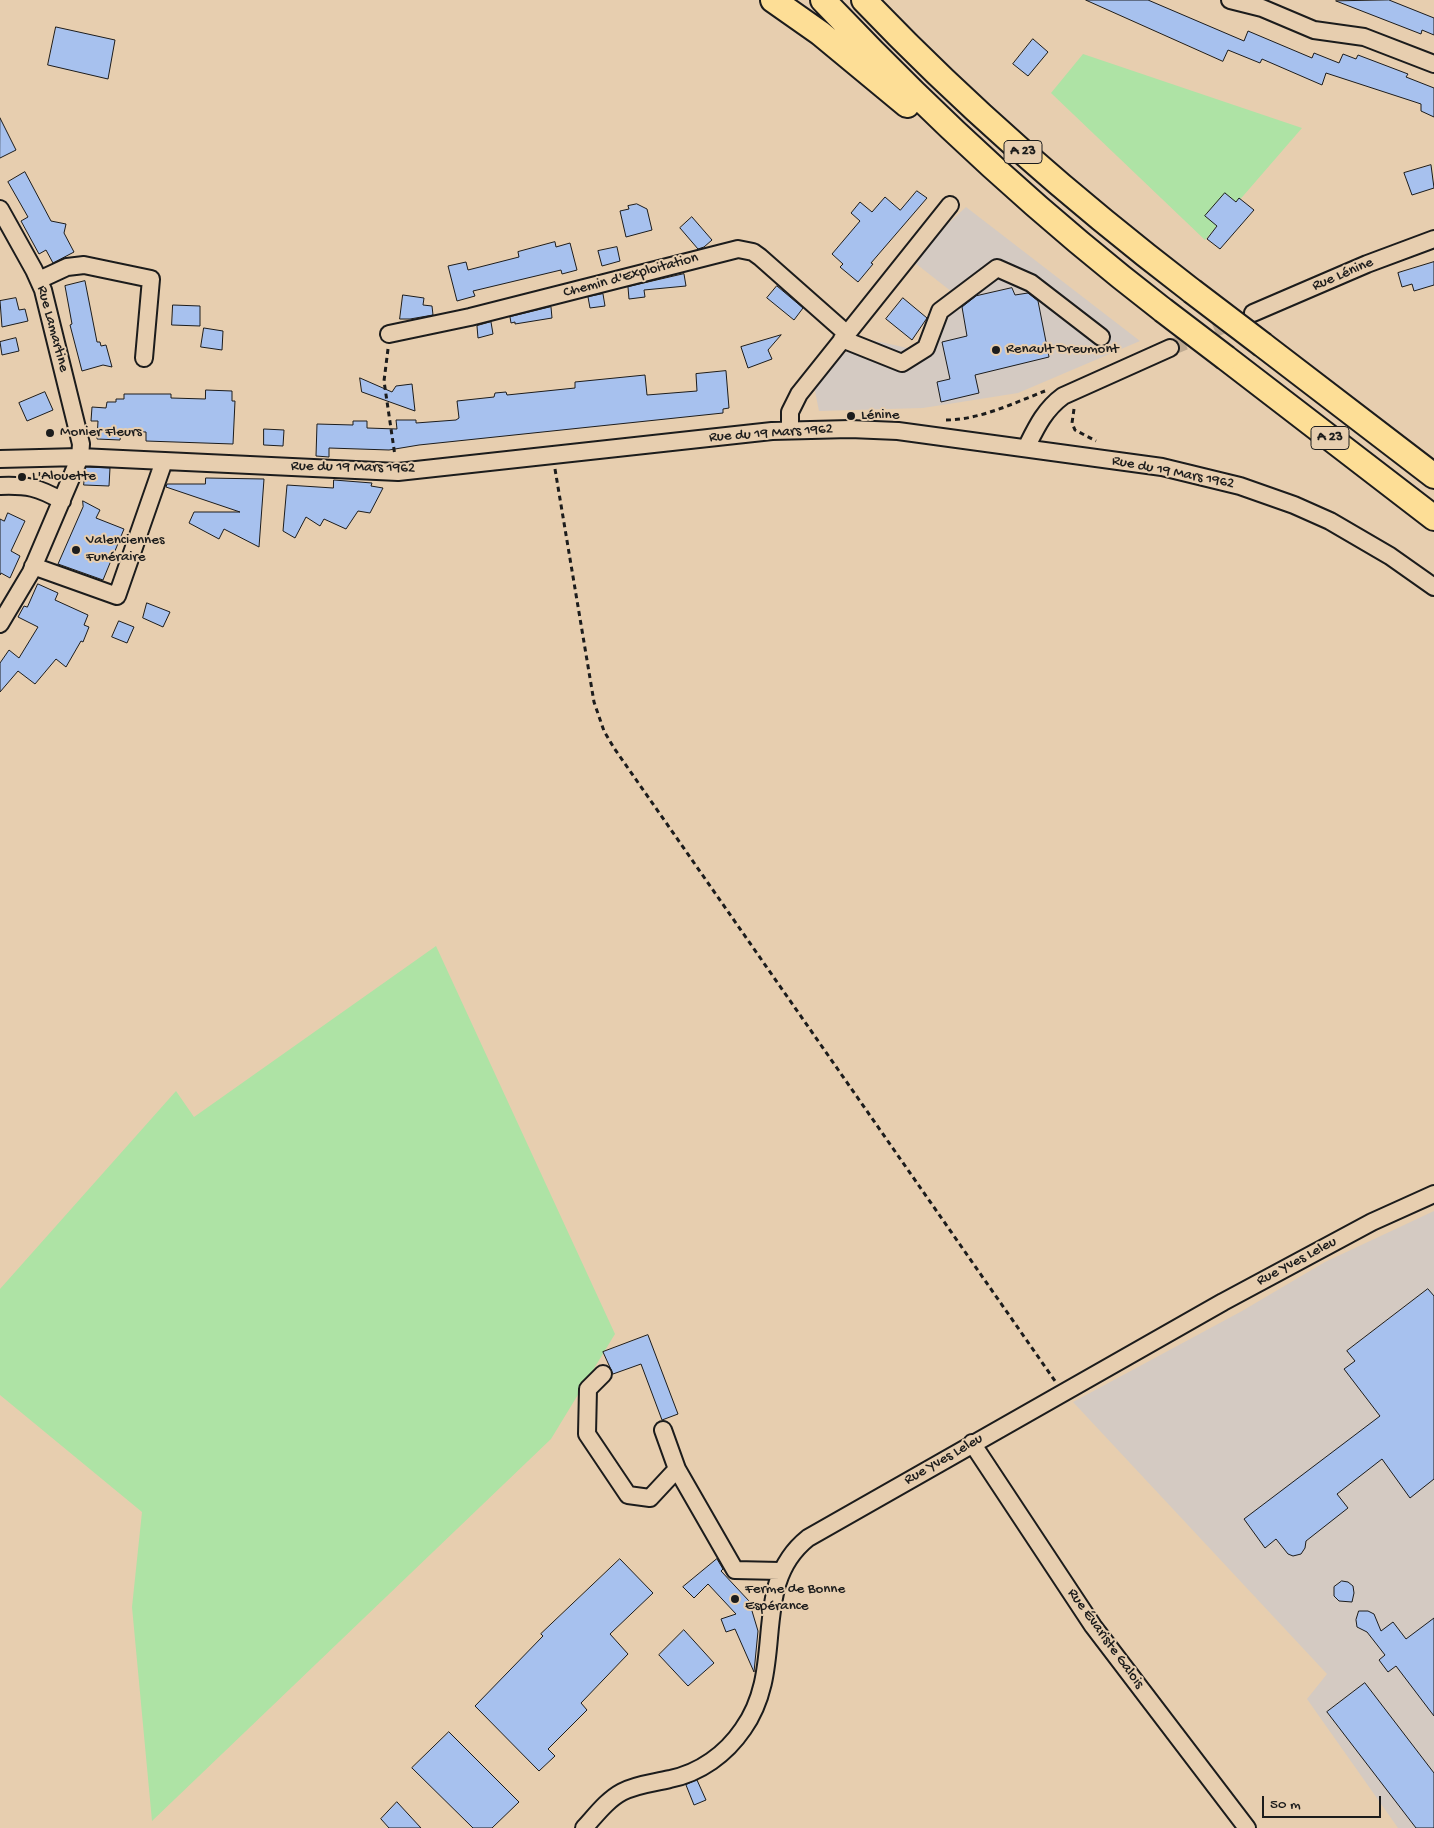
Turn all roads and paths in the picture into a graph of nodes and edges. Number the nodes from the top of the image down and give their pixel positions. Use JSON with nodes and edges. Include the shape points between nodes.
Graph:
{"nodes":[{"id":1,"x":773,"y":0,"type":"edge"},
{"id":2,"x":823,"y":0,"type":"edge"},
{"id":3,"x":864,"y":0,"type":"edge"},
{"id":4,"x":1230,"y":0,"type":"edge"},
{"id":5,"x":1434,"y":64,"type":"edge"},
{"id":6,"x":978,"y":154,"type":"junction"},
{"id":7,"x":950,"y":205,"type":"dead end"},
{"id":8,"x":0,"y":209,"type":"edge"},
{"id":9,"x":1434,"y":239,"type":"edge"},
{"id":10,"x":39,"y":280,"type":"junction"},
{"id":11,"x":1252,"y":313,"type":"tunnel mouth"},
{"id":12,"x":389,"y":334,"type":"joint"},
{"id":13,"x":844,"y":336,"type":"junction"},
{"id":14,"x":1101,"y":337,"type":"dead end"},
{"id":15,"x":1170,"y":348,"type":"tunnel mouth"},
{"id":16,"x":144,"y":358,"type":"dead end"},
{"id":17,"x":790,"y":430,"type":"junction"},
{"id":18,"x":1026,"y":448,"type":"junction"},
{"id":19,"x":552,"y":455,"type":"junction"},
{"id":20,"x":80,"y":457,"type":"junction"},
{"id":21,"x":28,"y":458,"type":"junction"},
{"id":22,"x":0,"y":459,"type":"edge"},
{"id":23,"x":164,"y":461,"type":"junction"},
{"id":24,"x":398,"y":472,"type":"junction"},
{"id":25,"x":1434,"y":476,"type":"edge"},
{"id":26,"x":69,"y":481,"type":"junction"},
{"id":27,"x":0,"y":486,"type":"edge"},
{"id":28,"x":62,"y":501,"type":"junction"},
{"id":29,"x":1434,"y":518,"type":"edge"},
{"id":30,"x":33,"y":566,"type":"junction"},
{"id":31,"x":1434,"y":587,"type":"edge"},
{"id":32,"x":0,"y":624,"type":"edge"},
{"id":33,"x":1434,"y":1194,"type":"edge"},
{"id":34,"x":603,"y":1374,"type":"dead end"},
{"id":35,"x":1063,"y":1392,"type":"junction"},
{"id":36,"x":663,"y":1430,"type":"dead end"},
{"id":37,"x":972,"y":1443,"type":"junction"},
{"id":38,"x":677,"y":1469,"type":"junction"},
{"id":39,"x":780,"y":1571,"type":"junction"},
{"id":40,"x":584,"y":1828,"type":"edge"},
{"id":41,"x":1247,"y":1828,"type":"edge"}],
"edges":[{"from":1,"to":6,"type":"highway","via":[[820,33],[919,114]]},
{"from":2,"to":6,"type":"highway","number":"A 23"},
{"from":3,"to":25,"type":"highway","number":"A 23","bridge":true,"via":[[1001,133],[1093,212]]},
{"from":4,"to":5,"type":"street","via":[[1262,8],[1314,30],[1364,37]]},
{"from":6,"to":29,"type":"highway","number":"A 23","bridge":true,"via":[[1062,231]]},
{"from":7,"to":13,"type":"street"},
{"from":8,"to":10,"type":"street","name":"Rue Lamartine"},
{"from":9,"to":11,"type":"street","name":"Rue Lénine"},
{"from":10,"to":16,"type":"street","via":[[67,267],[84,265],[151,279]]},
{"from":10,"to":20,"type":"street","name":"Rue Lamartine","via":[[80,438]]},
{"from":12,"to":13,"type":"street","name":"Chemin d'Exploitation","via":[[462,319],[738,249],[760,257]]},
{"from":12,"to":24,"type":"path","via":[[384,382]]},
{"from":13,"to":14,"type":"street","name":"Chemin d'Exploitation","via":[[902,363],[926,348],[940,311],[997,268],[1031,283]]},
{"from":13,"to":17,"type":"street","via":[[793,403]]},
{"from":15,"to":18,"type":"street","via":[[1063,396],[1047,410]]},
{"from":17,"to":18,"type":"street","name":"Rue du 19 Mars 1962","via":[[885,430]]},
{"from":17,"to":19,"type":"street","name":"Rue du 19 Mars 1962"},
{"from":18,"to":31,"type":"street","name":"Rue du 19 Mars 1962","via":[[1162,467],[1257,491],[1306,510],[1347,531]]},
{"from":19,"to":24,"type":"street","name":"Rue du 19 Mars 1962"},
{"from":19,"to":35,"type":"path","via":[[594,702],[604,731]]},
{"from":20,"to":21,"type":"street","name":"Rue du 19 Mars 1962"},
{"from":20,"to":23,"type":"street","name":"Rue du 19 Mars 1962"},
{"from":20,"to":26,"type":"street"},
{"from":21,"to":22,"type":"street","name":"Rue du 19 Mars 1962"},
{"from":21,"to":26,"type":"street","via":[[52,466]]},
{"from":23,"to":24,"type":"street","name":"Rue du 19 Mars 1962"},
{"from":23,"to":30,"type":"street","via":[[117,596]]},
{"from":26,"to":28,"type":"street"},
{"from":27,"to":28,"type":"street","via":[[37,488]]},
{"from":28,"to":30,"type":"street"},
{"from":30,"to":32,"type":"street","via":[[20,594]]},
{"from":33,"to":35,"type":"street","name":"Rue Yves Leleu","via":[[1348,1235]]},
{"from":34,"to":38,"type":"street","via":[[588,1389],[587,1434],[628,1496],[650,1498]]},
{"from":35,"to":37,"type":"street","name":"Rue Yves Leleu"},
{"from":36,"to":38,"type":"street"},
{"from":37,"to":39,"type":"street","name":"Rue Yves Leleu","via":[[808,1538],[788,1556]]},
{"from":37,"to":41,"type":"street","name":"Rue Évariste Galois","via":[[1088,1618]]},
{"from":38,"to":39,"type":"street","via":[[735,1570]]},
{"from":39,"to":40,"type":"street","name":"Rue Yves Leleu","via":[[773,1597],[763,1688],[742,1731],[698,1770],[630,1788],[616,1795]]}]}
